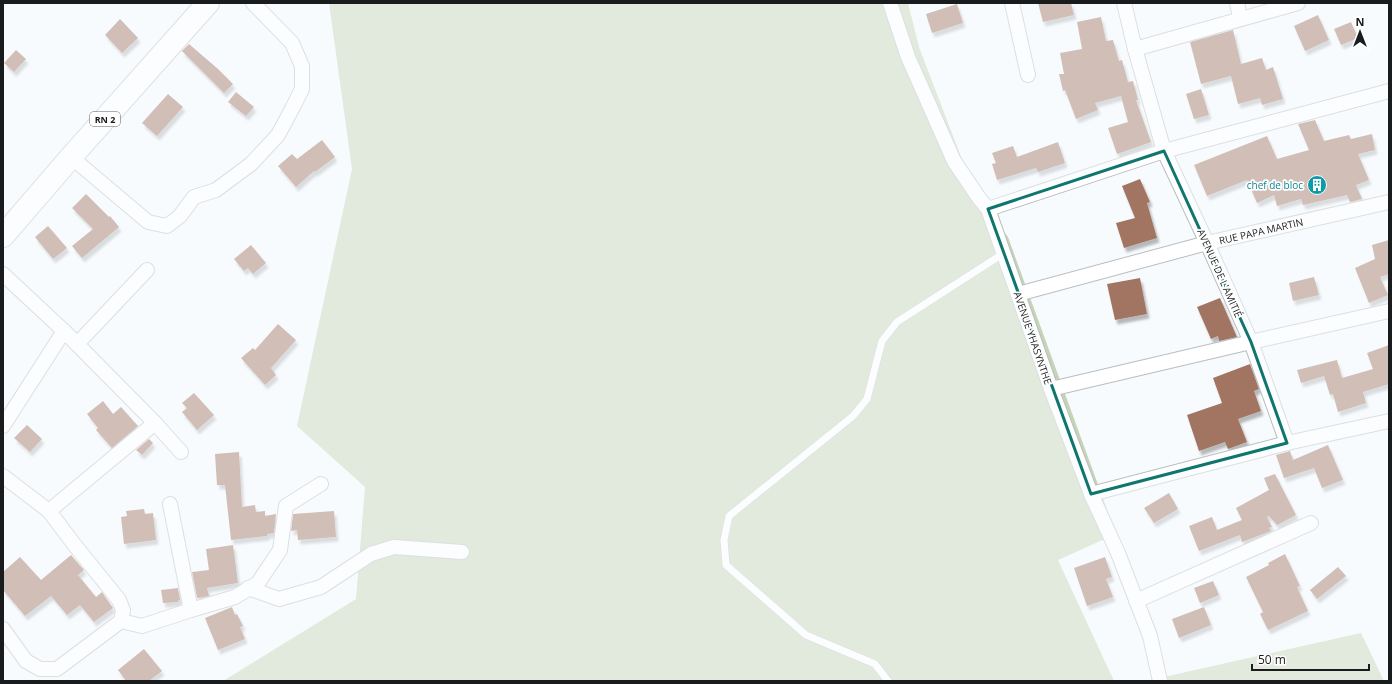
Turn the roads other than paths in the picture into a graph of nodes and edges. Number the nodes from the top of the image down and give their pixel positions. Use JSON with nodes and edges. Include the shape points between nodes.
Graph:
{"nodes":[{"id":1,"x":208,"y":3,"type":"edge"},
{"id":2,"x":252,"y":3,"type":"edge"},
{"id":3,"x":890,"y":3,"type":"edge"},
{"id":4,"x":1012,"y":3,"type":"edge"},
{"id":5,"x":1124,"y":3,"type":"edge"},
{"id":6,"x":1237,"y":3,"type":"edge"},
{"id":7,"x":1298,"y":3,"type":"edge"},
{"id":8,"x":1240,"y":18,"type":"junction"},
{"id":9,"x":1135,"y":49,"type":"junction"},
{"id":10,"x":1028,"y":75,"type":"dead end"},
{"id":11,"x":1389,"y":91,"type":"edge"},
{"id":12,"x":1164,"y":151,"type":"junction"},
{"id":13,"x":70,"y":157,"type":"junction"},
{"id":14,"x":1389,"y":202,"type":"edge"},
{"id":15,"x":988,"y":209,"type":"junction"},
{"id":16,"x":3,"y":236,"type":"edge"},
{"id":17,"x":1207,"y":243,"type":"junction"},
{"id":18,"x":1004,"y":253,"type":"junction"},
{"id":19,"x":147,"y":270,"type":"dead end"},
{"id":20,"x":3,"y":274,"type":"edge"},
{"id":21,"x":1018,"y":294,"type":"junction"},
{"id":22,"x":1389,"y":311,"type":"edge"},
{"id":23,"x":64,"y":331,"type":"junction"},
{"id":24,"x":1251,"y":342,"type":"junction"},
{"id":25,"x":76,"y":344,"type":"junction"},
{"id":26,"x":1051,"y":389,"type":"junction"},
{"id":27,"x":1389,"y":421,"type":"edge"},
{"id":28,"x":155,"y":423,"type":"junction"},
{"id":29,"x":3,"y":426,"type":"edge"},
{"id":30,"x":1287,"y":443,"type":"junction"},
{"id":31,"x":181,"y":452,"type":"dead end"},
{"id":32,"x":3,"y":476,"type":"edge"},
{"id":33,"x":321,"y":484,"type":"dead end"},
{"id":34,"x":1091,"y":494,"type":"junction"},
{"id":35,"x":170,"y":504,"type":"dead end"},
{"id":36,"x":49,"y":512,"type":"junction"},
{"id":37,"x":1311,"y":523,"type":"dead end"},
{"id":38,"x":462,"y":552,"type":"dead end"},
{"id":39,"x":248,"y":588,"type":"junction"},
{"id":40,"x":1136,"y":601,"type":"junction"},
{"id":41,"x":191,"y":610,"type":"junction"},
{"id":42,"x":121,"y":621,"type":"junction"},
{"id":43,"x":3,"y":629,"type":"edge"},
{"id":44,"x":44,"y":675,"type":"edge"},
{"id":45,"x":888,"y":681,"type":"edge"},
{"id":46,"x":1160,"y":681,"type":"edge"}],
"edges":[{"from":1,"to":13,"type":"highway","number":"RN 2"},
{"from":2,"to":13,"type":"street","via":[[292,44],[302,66],[302,89],[278,135],[251,164],[216,190],[194,198],[180,216],[167,226],[148,222]]},
{"from":3,"to":15,"type":"street","name":"AVENUE YHASYNTHE","via":[[908,57],[954,160]]},
{"from":4,"to":10,"type":"street"},
{"from":5,"to":9,"type":"street","name":"AVENUE DE L'AMITIÉ"},
{"from":6,"to":8,"type":"street"},
{"from":7,"to":8,"type":"street"},
{"from":8,"to":9,"type":"street"},
{"from":9,"to":12,"type":"street","name":"AVENUE DE L'AMITIÉ"},
{"from":11,"to":12,"type":"street"},
{"from":12,"to":15,"type":"street"},
{"from":12,"to":17,"type":"street","name":"AVENUE DE L'AMITIÉ"},
{"from":13,"to":16,"type":"highway","number":"RN 2"},
{"from":14,"to":17,"type":"street","name":"RUE PAPA MARTIN"},
{"from":15,"to":18,"type":"street","name":"AVENUE YHASYNTHE"},
{"from":17,"to":21,"type":"street","name":"RUE PAPA MARTIN"},
{"from":17,"to":24,"type":"street","name":"AVENUE DE L'AMITIÉ"},
{"from":18,"to":21,"type":"street","name":"AVENUE YHASYNTHE"},
{"from":18,"to":45,"type":"lane","via":[[898,322],[882,341],[867,398],[853,416],[729,516],[724,540],[726,565],[806,635],[875,664]]},
{"from":19,"to":25,"type":"street"},
{"from":20,"to":23,"type":"street"},
{"from":21,"to":26,"type":"street","name":"AVENUE YHASYNTHE"},
{"from":22,"to":24,"type":"street"},
{"from":23,"to":25,"type":"street"},
{"from":23,"to":29,"type":"street"},
{"from":24,"to":26,"type":"street"},
{"from":24,"to":30,"type":"street","name":"AVENUE DE L'AMITIÉ"},
{"from":25,"to":28,"type":"street"},
{"from":26,"to":34,"type":"street","name":"AVENUE YHASYNTHE"},
{"from":27,"to":30,"type":"street"},
{"from":28,"to":31,"type":"street"},
{"from":28,"to":36,"type":"street"},
{"from":30,"to":34,"type":"street"},
{"from":32,"to":36,"type":"street"},
{"from":33,"to":39,"type":"street","via":[[286,506],[280,550],[258,582]]},
{"from":34,"to":40,"type":"street","name":"AVENUE YHASYNTHE","via":[[1118,553]]},
{"from":35,"to":41,"type":"street"},
{"from":36,"to":42,"type":"street","via":[[119,600],[123,610]]},
{"from":37,"to":40,"type":"street"},
{"from":38,"to":39,"type":"street","via":[[394,547],[371,554],[321,587],[279,599]]},
{"from":39,"to":41,"type":"street","via":[[235,597]]},
{"from":40,"to":46,"type":"street","name":"AVENUE YHASYNTHE","via":[[1150,636]]},
{"from":41,"to":42,"type":"street","via":[[142,626]]},
{"from":42,"to":44,"type":"street","via":[[57,669]]},
{"from":43,"to":44,"type":"street","via":[[26,661]]}]}
